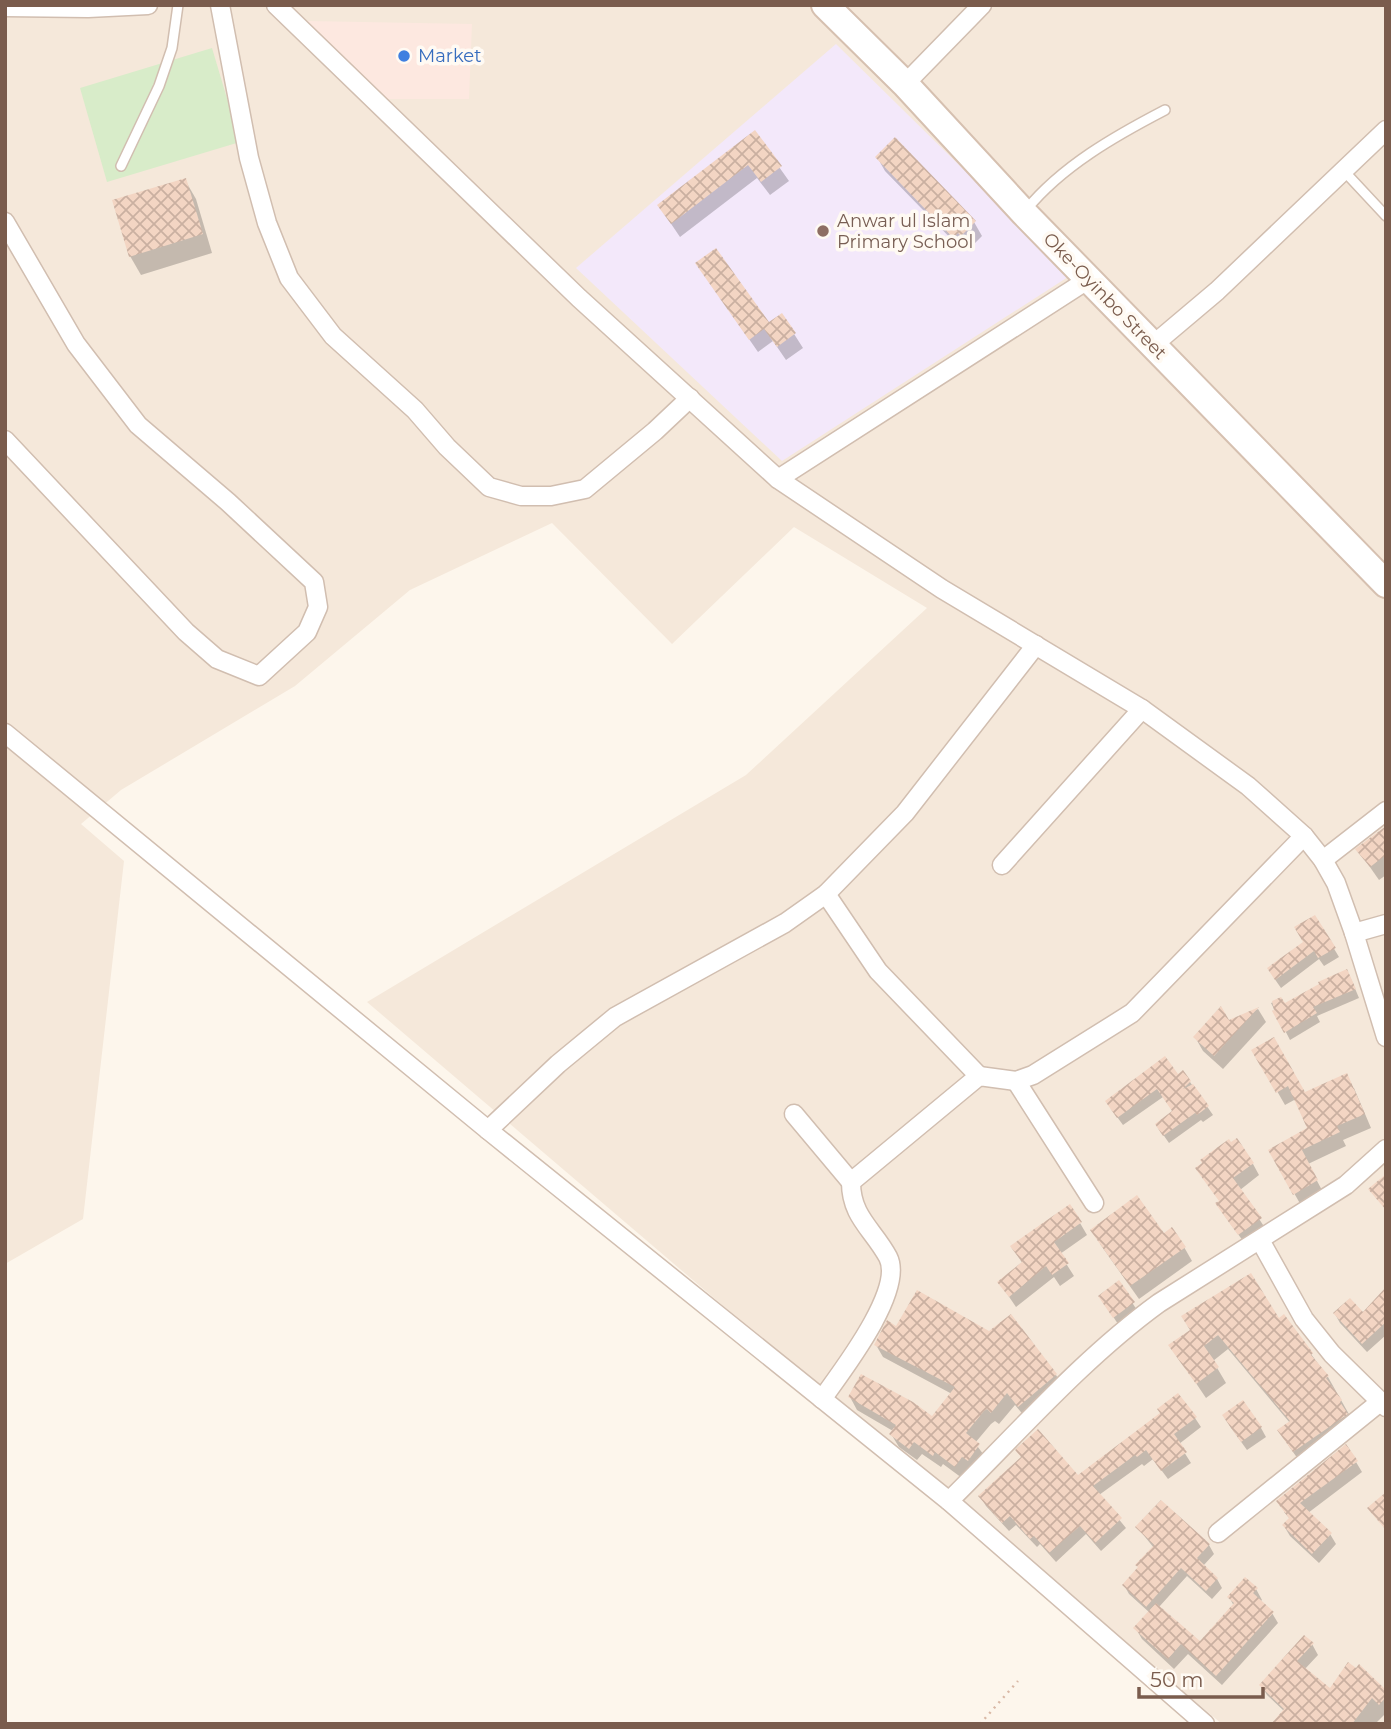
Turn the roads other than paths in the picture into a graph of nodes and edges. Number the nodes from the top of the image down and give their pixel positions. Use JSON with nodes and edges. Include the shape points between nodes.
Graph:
{"nodes":[{"id":1,"x":148,"y":5,"type":"edge"},
{"id":2,"x":178,"y":5,"type":"edge"},
{"id":3,"x":220,"y":5,"type":"edge"},
{"id":4,"x":276,"y":5,"type":"edge"},
{"id":5,"x":825,"y":5,"type":"edge"},
{"id":6,"x":982,"y":5,"type":"edge"},
{"id":7,"x":5,"y":7,"type":"edge"},
{"id":8,"x":88,"y":7,"type":"edge"},
{"id":9,"x":905,"y":84,"type":"junction"},
{"id":10,"x":1165,"y":110,"type":"dead end"},
{"id":11,"x":1386,"y":130,"type":"edge"},
{"id":12,"x":121,"y":166,"type":"dead end"},
{"id":13,"x":1344,"y":171,"type":"junction"},
{"id":14,"x":1024,"y":213,"type":"junction"},
{"id":15,"x":1386,"y":216,"type":"edge"},
{"id":16,"x":5,"y":222,"type":"edge"},
{"id":17,"x":1089,"y":279,"type":"junction"},
{"id":18,"x":1153,"y":345,"type":"junction"},
{"id":19,"x":690,"y":398,"type":"junction"},
{"id":20,"x":5,"y":440,"type":"edge"},
{"id":21,"x":778,"y":480,"type":"junction"},
{"id":22,"x":1386,"y":584,"type":"edge"},
{"id":23,"x":1036,"y":645,"type":"junction"},
{"id":24,"x":1142,"y":709,"type":"junction"},
{"id":25,"x":5,"y":733,"type":"edge"},
{"id":26,"x":1386,"y":811,"type":"edge"},
{"id":27,"x":1304,"y":836,"type":"junction"},
{"id":28,"x":1323,"y":860,"type":"junction"},
{"id":29,"x":1002,"y":865,"type":"dead end"},
{"id":30,"x":826,"y":894,"type":"junction"},
{"id":31,"x":1386,"y":924,"type":"edge"},
{"id":32,"x":1354,"y":933,"type":"junction"},
{"id":33,"x":1386,"y":1037,"type":"edge"},
{"id":34,"x":979,"y":1076,"type":"junction"},
{"id":35,"x":1016,"y":1081,"type":"junction"},
{"id":36,"x":794,"y":1114,"type":"dead end"},
{"id":37,"x":488,"y":1130,"type":"junction"},
{"id":38,"x":1386,"y":1149,"type":"edge"},
{"id":39,"x":851,"y":1182,"type":"junction"},
{"id":40,"x":1094,"y":1203,"type":"dead end"},
{"id":41,"x":1260,"y":1240,"type":"junction"},
{"id":42,"x":822,"y":1399,"type":"junction"},
{"id":43,"x":1383,"y":1405,"type":"edge"},
{"id":44,"x":950,"y":1501,"type":"junction"},
{"id":45,"x":1219,"y":1534,"type":"dead end"},
{"id":46,"x":1205,"y":1724,"type":"edge"}],
"edges":[{"from":1,"to":8,"type":"street"},
{"from":2,"to":12,"type":"lane","via":[[172,48],[159,86]]},
{"from":3,"to":19,"type":"street","via":[[249,158],[289,278],[332,336],[415,410],[489,487],[521,496],[585,489]]},
{"from":4,"to":19,"type":"street","via":[[579,298]]},
{"from":5,"to":9,"type":"main road","name":"Oke-Oyinbo Street"},
{"from":6,"to":9,"type":"street"},
{"from":7,"to":8,"type":"street"},
{"from":9,"to":14,"type":"main road","name":"Oke-Oyinbo Street"},
{"from":10,"to":14,"type":"lane","via":[[1081,160],[1043,189]]},
{"from":11,"to":13,"type":"street"},
{"from":13,"to":15,"type":"lane"},
{"from":13,"to":18,"type":"street"},
{"from":14,"to":17,"type":"main road","name":"Oke-Oyinbo Street"},
{"from":16,"to":20,"type":"street","via":[[76,344],[138,425],[314,582],[318,607],[307,632],[259,676],[217,659],[177,623]]},
{"from":17,"to":18,"type":"main road","name":"Oke-Oyinbo Street"},
{"from":17,"to":21,"type":"street"},
{"from":18,"to":22,"type":"main road","name":"Oke-Oyinbo Street"},
{"from":19,"to":21,"type":"street"},
{"from":21,"to":23,"type":"street","via":[[930,582]]},
{"from":23,"to":24,"type":"street"},
{"from":23,"to":30,"type":"street","via":[[905,813]]},
{"from":24,"to":27,"type":"street","via":[[1248,786]]},
{"from":24,"to":29,"type":"street"},
{"from":25,"to":37,"type":"street"},
{"from":26,"to":28,"type":"street"},
{"from":27,"to":28,"type":"street"},
{"from":27,"to":35,"type":"street","via":[[1132,1013]]},
{"from":28,"to":32,"type":"street"},
{"from":30,"to":34,"type":"street","via":[[885,979]]},
{"from":30,"to":37,"type":"street","via":[[785,923],[615,1017]]},
{"from":31,"to":32,"type":"street"},
{"from":32,"to":33,"type":"street"},
{"from":34,"to":35,"type":"street"},
{"from":34,"to":39,"type":"street"},
{"from":35,"to":40,"type":"street"},
{"from":36,"to":39,"type":"street"},
{"from":37,"to":42,"type":"street"},
{"from":38,"to":41,"type":"street","via":[[1346,1185]]},
{"from":39,"to":42,"type":"street","via":[[856,1212],[892,1272],[881,1306]]},
{"from":41,"to":43,"type":"street","via":[[1304,1319]]},
{"from":41,"to":44,"type":"street","via":[[1135,1320]]},
{"from":42,"to":44,"type":"street"},
{"from":43,"to":45,"type":"street"},
{"from":44,"to":46,"type":"street"}]}
